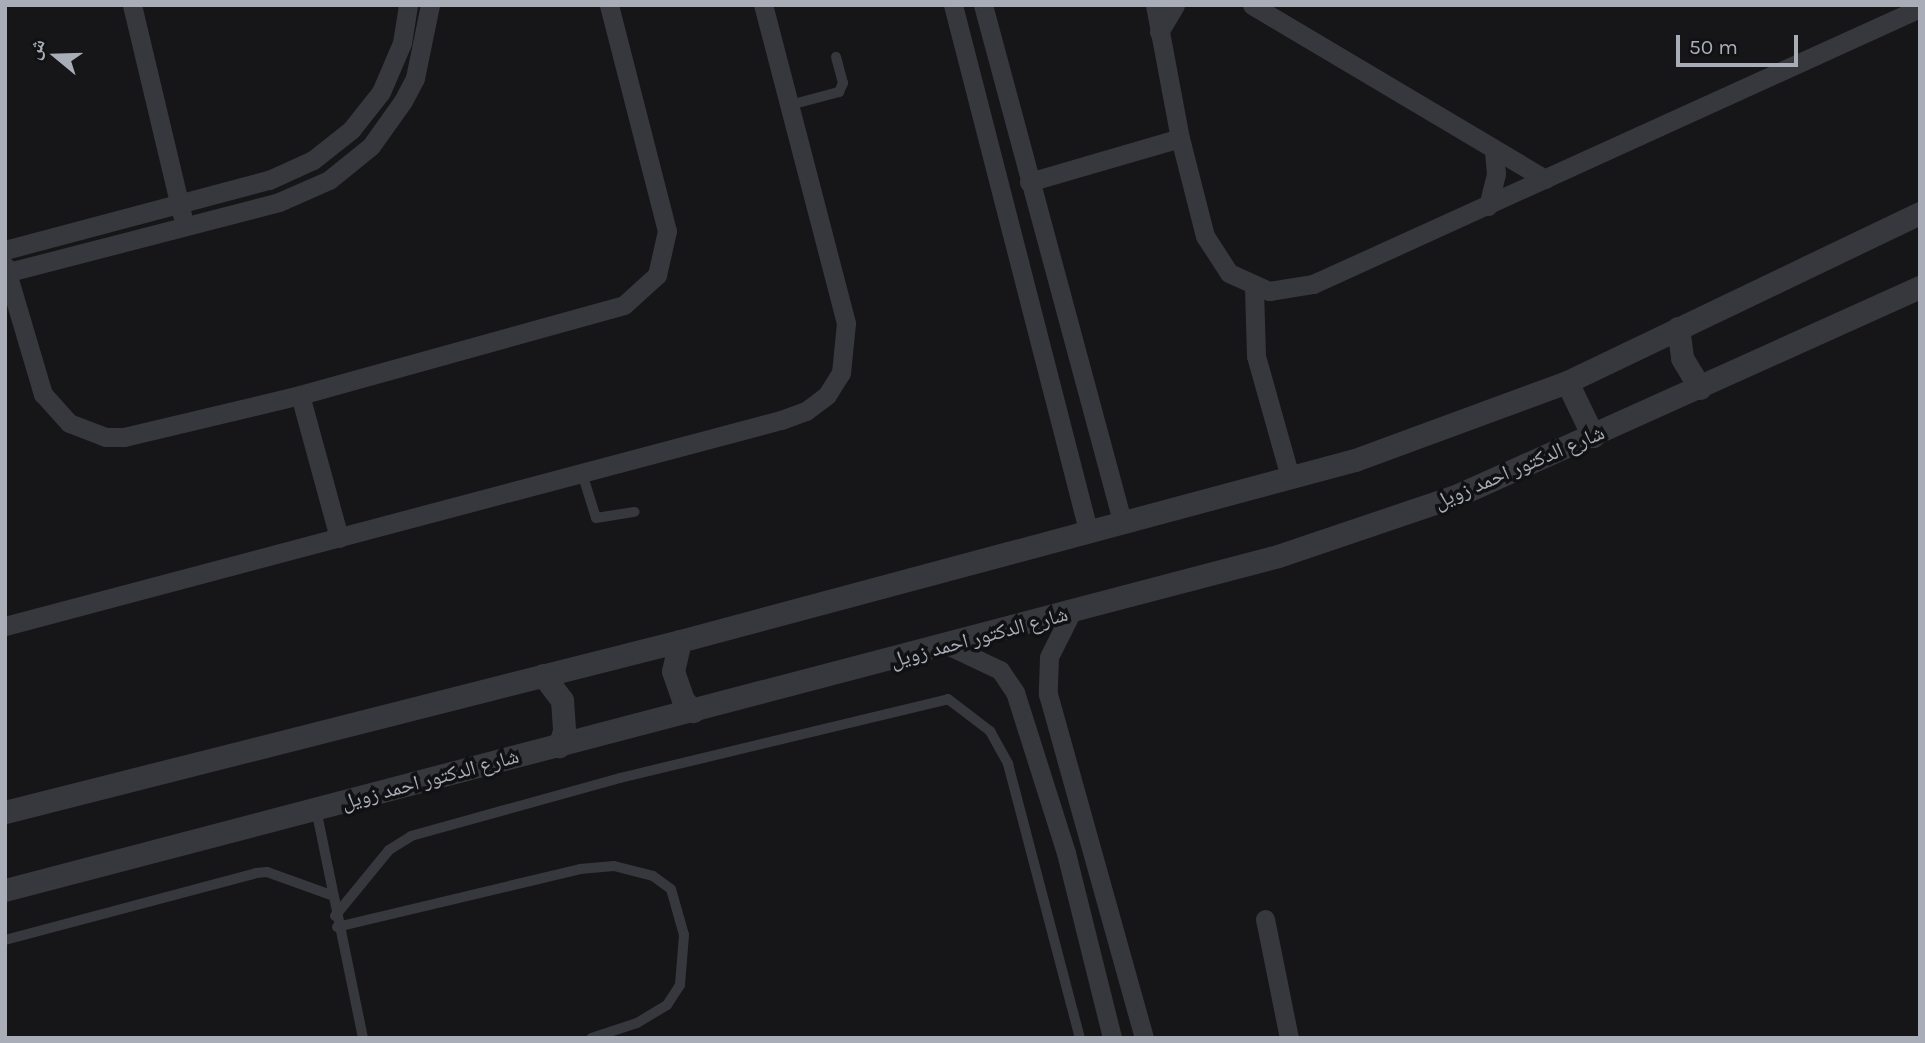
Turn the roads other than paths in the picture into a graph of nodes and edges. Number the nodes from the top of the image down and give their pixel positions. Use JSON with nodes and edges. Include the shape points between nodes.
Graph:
{"nodes":[{"id":1,"x":132,"y":5,"type":"edge"},
{"id":2,"x":408,"y":5,"type":"edge"},
{"id":3,"x":430,"y":5,"type":"edge"},
{"id":4,"x":609,"y":5,"type":"edge"},
{"id":5,"x":763,"y":5,"type":"edge"},
{"id":6,"x":953,"y":5,"type":"edge"},
{"id":7,"x":983,"y":5,"type":"edge"},
{"id":8,"x":1155,"y":5,"type":"edge"},
{"id":9,"x":1175,"y":5,"type":"edge"},
{"id":10,"x":1252,"y":5,"type":"edge"},
{"id":11,"x":1913,"y":8,"type":"edge"},
{"id":12,"x":1159,"y":32,"type":"junction"},
{"id":13,"x":836,"y":57,"type":"dead end"},
{"id":14,"x":790,"y":105,"type":"junction"},
{"id":15,"x":1180,"y":138,"type":"junction"},
{"id":16,"x":1494,"y":149,"type":"junction"},
{"id":17,"x":1545,"y":179,"type":"junction"},
{"id":18,"x":1029,"y":182,"type":"junction"},
{"id":19,"x":180,"y":204,"type":"junction"},
{"id":20,"x":1488,"y":206,"type":"junction"},
{"id":21,"x":1920,"y":213,"type":"edge"},
{"id":22,"x":185,"y":226,"type":"junction"},
{"id":23,"x":5,"y":250,"type":"edge"},
{"id":24,"x":6,"y":271,"type":"edge"},
{"id":25,"x":1920,"y":287,"type":"edge"},
{"id":26,"x":1254,"y":288,"type":"junction"},
{"id":27,"x":1678,"y":328,"type":"junction"},
{"id":28,"x":1567,"y":382,"type":"junction"},
{"id":29,"x":1700,"y":388,"type":"junction"},
{"id":30,"x":300,"y":395,"type":"junction"},
{"id":31,"x":1593,"y":436,"type":"junction"},
{"id":32,"x":582,"y":473,"type":"junction"},
{"id":33,"x":1290,"y":477,"type":"junction"},
{"id":34,"x":635,"y":512,"type":"dead end"},
{"id":35,"x":1122,"y":521,"type":"junction"},
{"id":36,"x":1088,"y":530,"type":"junction"},
{"id":37,"x":339,"y":538,"type":"junction"},
{"id":38,"x":1072,"y":613,"type":"junction"},
{"id":39,"x":5,"y":626,"type":"edge"},
{"id":40,"x":680,"y":641,"type":"junction"},
{"id":41,"x":947,"y":645,"type":"junction"},
{"id":42,"x":543,"y":675,"type":"junction"},
{"id":43,"x":693,"y":711,"type":"junction"},
{"id":44,"x":559,"y":746,"type":"junction"},
{"id":45,"x":316,"y":809,"type":"junction"},
{"id":46,"x":5,"y":812,"type":"edge"},
{"id":47,"x":1093,"y":845,"type":"junction"},
{"id":48,"x":1066,"y":853,"type":"junction"},
{"id":49,"x":5,"y":890,"type":"edge"},
{"id":50,"x":331,"y":895,"type":"junction"},
{"id":51,"x":1265,"y":919,"type":"dead end"},
{"id":52,"x":336,"y":922,"type":"junction"},
{"id":53,"x":5,"y":940,"type":"edge"},
{"id":54,"x":363,"y":1038,"type":"edge"},
{"id":55,"x":591,"y":1038,"type":"edge"},
{"id":56,"x":1080,"y":1038,"type":"edge"},
{"id":57,"x":1112,"y":1038,"type":"edge"},
{"id":58,"x":1144,"y":1038,"type":"edge"},
{"id":59,"x":1289,"y":1038,"type":"edge"}],
"edges":[{"from":1,"to":19,"type":"street"},
{"from":2,"to":19,"type":"street","via":[[393,71],[367,112],[333,146],[269,180]]},
{"from":3,"to":22,"type":"street","via":[[415,78],[389,124],[351,164],[305,193]]},
{"from":4,"to":30,"type":"street","via":[[667,231],[657,275],[624,305]]},
{"from":5,"to":14,"type":"street"},
{"from":6,"to":36,"type":"street"},
{"from":7,"to":18,"type":"street"},
{"from":8,"to":12,"type":"street"},
{"from":9,"to":12,"type":"street"},
{"from":10,"to":16,"type":"street"},
{"from":11,"to":17,"type":"street"},
{"from":12,"to":15,"type":"street"},
{"from":13,"to":14,"type":"lane","via":[[843,83],[839,92]]},
{"from":14,"to":32,"type":"street","via":[[846,323],[841,373],[827,395],[806,411]]},
{"from":15,"to":18,"type":"street"},
{"from":15,"to":26,"type":"street","via":[[1214,256],[1229,273]]},
{"from":16,"to":17,"type":"street"},
{"from":16,"to":20,"type":"street","via":[[1496,174]]},
{"from":17,"to":20,"type":"street"},
{"from":18,"to":35,"type":"street"},
{"from":19,"to":22,"type":"street"},
{"from":19,"to":23,"type":"street"},
{"from":20,"to":26,"type":"street","via":[[1313,284],[1292,291]]},
{"from":21,"to":27,"type":"street"},
{"from":22,"to":24,"type":"street"},
{"from":24,"to":30,"type":"street","via":[[43,394],[54,410],[86,432],[124,437]]},
{"from":25,"to":29,"type":"street","name":"شارع الدكتور احمد زويل"},
{"from":26,"to":33,"type":"street","via":[[1256,356]]},
{"from":27,"to":28,"type":"street"},
{"from":27,"to":29,"type":"street","via":[[1682,358]]},
{"from":28,"to":31,"type":"street"},
{"from":28,"to":33,"type":"street","via":[[1432,434]]},
{"from":29,"to":31,"type":"street","name":"شارع الدكتور احمد زويل"},
{"from":30,"to":37,"type":"street"},
{"from":31,"to":38,"type":"street","name":"شارع الدكتور احمد زويل","via":[[1408,514],[1279,556]]},
{"from":32,"to":34,"type":"lane","via":[[596,518]]},
{"from":32,"to":37,"type":"street"},
{"from":33,"to":35,"type":"street"},
{"from":35,"to":36,"type":"street"},
{"from":36,"to":40,"type":"street"},
{"from":37,"to":39,"type":"street"},
{"from":38,"to":41,"type":"street","name":"شارع الدكتور احمد زويل"},
{"from":38,"to":47,"type":"street","via":[[1055,641],[1046,676]]},
{"from":40,"to":42,"type":"street"},
{"from":40,"to":43,"type":"street","via":[[673,671],[683,700]]},
{"from":41,"to":43,"type":"street","name":"شارع الدكتور احمد زويل"},
{"from":41,"to":48,"type":"street","via":[[1000,670],[1015,692]]},
{"from":42,"to":44,"type":"street","via":[[563,708]]},
{"from":42,"to":46,"type":"street"},
{"from":43,"to":44,"type":"street","name":"شارع الدكتور احمد زويل"},
{"from":44,"to":45,"type":"street","name":"شارع الدكتور احمد زويل"},
{"from":45,"to":49,"type":"street","name":"شارع الدكتور احمد زويل"},
{"from":45,"to":50,"type":"lane"},
{"from":47,"to":48,"type":"street"},
{"from":47,"to":58,"type":"street"},
{"from":48,"to":57,"type":"street"},
{"from":50,"to":52,"type":"lane"},
{"from":50,"to":53,"type":"lane","via":[[256,873]]},
{"from":51,"to":59,"type":"street"},
{"from":52,"to":54,"type":"lane"},
{"from":52,"to":55,"type":"lane","via":[[580,869],[614,866],[653,876],[671,889],[684,935],[680,985],[667,1005],[637,1023]]},
{"from":52,"to":56,"type":"lane","via":[[389,850],[411,836],[620,778],[948,699],[990,731],[1008,764]]}]}
